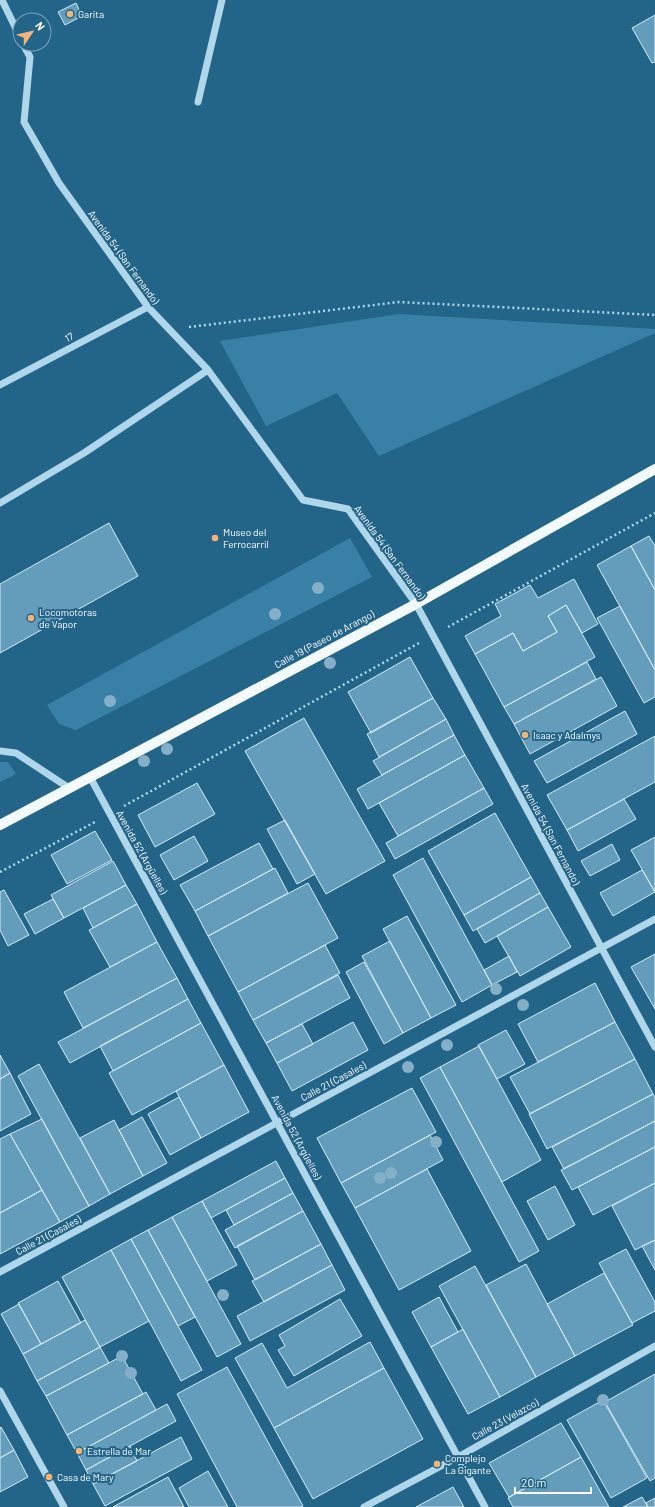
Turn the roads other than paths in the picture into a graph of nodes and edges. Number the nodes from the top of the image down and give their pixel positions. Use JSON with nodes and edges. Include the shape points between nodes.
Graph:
{"nodes":[{"id":1,"x":2,"y":0,"type":"edge"},
{"id":2,"x":222,"y":0,"type":"edge"},
{"id":3,"x":12,"y":21,"type":"edge"},
{"id":4,"x":27,"y":52,"type":"edge"},
{"id":5,"x":198,"y":102,"type":"dead end"},
{"id":6,"x":148,"y":307,"type":"junction"},
{"id":7,"x":208,"y":370,"type":"junction"},
{"id":8,"x":0,"y":385,"type":"edge"},
{"id":9,"x":655,"y":469,"type":"edge"},
{"id":10,"x":0,"y":503,"type":"edge"},
{"id":11,"x":416,"y":604,"type":"junction"},
{"id":12,"x":0,"y":751,"type":"edge"},
{"id":13,"x":90,"y":777,"type":"junction"},
{"id":14,"x":69,"y":788,"type":"junction"},
{"id":15,"x":0,"y":824,"type":"edge"},
{"id":16,"x":655,"y":919,"type":"edge"},
{"id":17,"x":601,"y":948,"type":"junction"},
{"id":18,"x":655,"y":1047,"type":"edge"},
{"id":19,"x":278,"y":1122,"type":"junction"},
{"id":20,"x":0,"y":1272,"type":"edge"},
{"id":21,"x":655,"y":1346,"type":"edge"},
{"id":22,"x":0,"y":1390,"type":"edge"},
{"id":23,"x":458,"y":1457,"type":"junction"},
{"id":24,"x":64,"y":1507,"type":"edge"},
{"id":25,"x":364,"y":1507,"type":"edge"},
{"id":26,"x":485,"y":1507,"type":"edge"}],
"edges":[{"from":1,"to":3,"type":"street"},
{"from":2,"to":5,"type":"street"},
{"from":4,"to":6,"type":"street","name":"Avenida 54 (San Fernando)","via":[[30,57],[24,122],[59,183]]},
{"from":6,"to":7,"type":"street","name":"Avenida 54 (San Fernando)"},
{"from":6,"to":8,"type":"street","name":"17"},
{"from":7,"to":10,"type":"street","via":[[84,453]]},
{"from":7,"to":11,"type":"street","name":"Avenida 54 (San Fernando)","via":[[303,500],[348,509]]},
{"from":9,"to":11,"type":"main road","name":"Calle 19 (Paseo de Arango)"},
{"from":11,"to":13,"type":"main road","name":"Calle 19 (Paseo de Arango)"},
{"from":11,"to":17,"type":"street","name":"Avenida 54 (San Fernando)"},
{"from":12,"to":14,"type":"street","via":[[16,753]]},
{"from":13,"to":14,"type":"main road","name":"Calle 19 (Paseo de Arango)"},
{"from":13,"to":19,"type":"street","name":"Avenida 52 (Argüelles)"},
{"from":14,"to":15,"type":"main road","name":"Calle 19 (Paseo de Arango)"},
{"from":16,"to":17,"type":"street","name":"Calle 21 (Casales)"},
{"from":17,"to":18,"type":"street","name":"Avenida 54 (San Fernando)"},
{"from":17,"to":19,"type":"street","name":"Calle 21 (Casales)"},
{"from":19,"to":20,"type":"street","name":"Calle 21 (Casales)"},
{"from":19,"to":23,"type":"street","name":"Avenida 52 (Argüelles)"},
{"from":21,"to":23,"type":"street","name":"Calle 23 (Velazco)"},
{"from":22,"to":24,"type":"street"},
{"from":23,"to":25,"type":"street","name":"Calle 23 (Velazco)"},
{"from":23,"to":26,"type":"street","name":"Avenida 52 (Argüelles)"}]}
